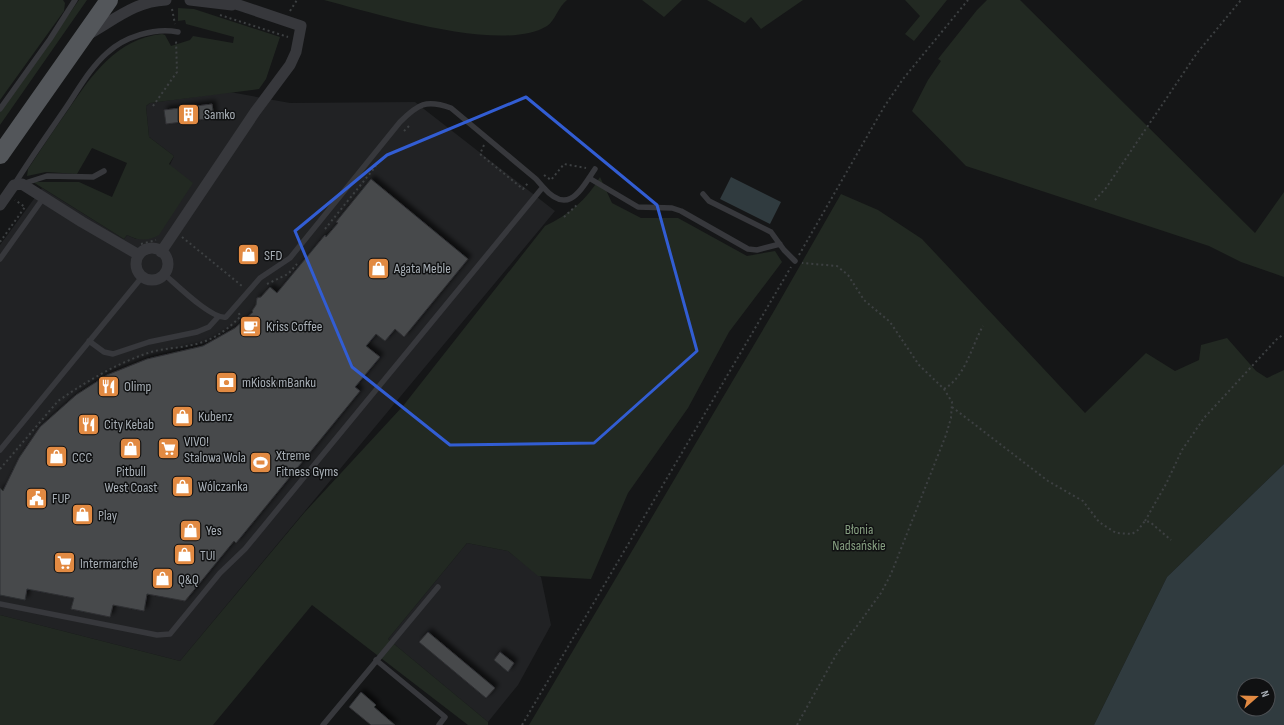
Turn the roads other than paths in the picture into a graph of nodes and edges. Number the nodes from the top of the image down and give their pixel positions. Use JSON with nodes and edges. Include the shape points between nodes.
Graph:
{"nodes":[{"id":1,"x":76,"y":0,"type":"edge"},
{"id":2,"x":109,"y":0,"type":"edge"},
{"id":3,"x":190,"y":0,"type":"edge"},
{"id":4,"x":224,"y":0,"type":"edge"},
{"id":5,"x":169,"y":2,"type":"edge"},
{"id":6,"x":239,"y":3,"type":"edge"},
{"id":7,"x":178,"y":32,"type":"road end"},
{"id":8,"x":83,"y":37,"type":"junction"},
{"id":9,"x":0,"y":109,"type":"edge"},
{"id":10,"x":0,"y":155,"type":"edge"},
{"id":11,"x":594,"y":170,"type":"road end"},
{"id":12,"x":104,"y":171,"type":"dead end"},
{"id":13,"x":589,"y":178,"type":"junction"},
{"id":14,"x":18,"y":184,"type":"junction"},
{"id":15,"x":543,"y":187,"type":"junction"},
{"id":16,"x":703,"y":194,"type":"dead end"},
{"id":17,"x":44,"y":196,"type":"junction"},
{"id":18,"x":0,"y":205,"type":"edge"},
{"id":19,"x":780,"y":244,"type":"junction"},
{"id":20,"x":161,"y":252,"type":"junction"},
{"id":21,"x":139,"y":255,"type":"junction"},
{"id":22,"x":0,"y":259,"type":"edge"},
{"id":23,"x":795,"y":261,"type":"road end"},
{"id":24,"x":164,"y":274,"type":"junction"},
{"id":25,"x":142,"y":277,"type":"junction"},
{"id":26,"x":218,"y":317,"type":"junction"},
{"id":27,"x":89,"y":341,"type":"junction"},
{"id":28,"x":0,"y":450,"type":"edge"},
{"id":29,"x":438,"y":587,"type":"dead end"},
{"id":30,"x":0,"y":604,"type":"edge"},
{"id":31,"x":376,"y":660,"type":"junction"},
{"id":32,"x":322,"y":725,"type":"edge"},
{"id":33,"x":439,"y":725,"type":"edge"}],
"edges":[{"from":1,"to":9,"type":"lane"},
{"from":2,"to":8,"type":"main road"},
{"from":3,"to":6,"type":"street"},
{"from":4,"to":6,"type":"street"},
{"from":5,"to":8,"type":"street","via":[[154,1],[129,10]]},
{"from":6,"to":20,"type":"street","via":[[301,26],[296,52],[290,65],[255,112]]},
{"from":7,"to":14,"type":"lane","via":[[166,29],[140,35],[108,52],[82,82]]},
{"from":8,"to":10,"type":"main road"},
{"from":11,"to":13,"type":"lane"},
{"from":12,"to":14,"type":"lane","via":[[93,177],[47,176]]},
{"from":13,"to":15,"type":"lane","via":[[576,194],[566,201],[555,198]]},
{"from":13,"to":19,"type":"lane","via":[[638,207],[672,208],[681,211],[748,249],[757,250]]},
{"from":14,"to":17,"type":"street"},
{"from":14,"to":18,"type":"street"},
{"from":15,"to":26,"type":"lane","via":[[451,108],[437,103],[420,105],[400,122],[290,258],[260,278],[226,317]]},
{"from":15,"to":30,"type":"lane","via":[[245,548],[220,573],[170,634],[157,635]]},
{"from":16,"to":19,"type":"lane","via":[[710,201],[771,232]]},
{"from":17,"to":21,"type":"street","via":[[82,222]]},
{"from":17,"to":22,"type":"lane"},
{"from":19,"to":23,"type":"lane"},
{"from":20,"to":21,"type":"street","via":[[152,248]]},
{"from":20,"to":24,"type":"street","via":[[167,260]]},
{"from":21,"to":25,"type":"street","via":[[136,266]]},
{"from":24,"to":25,"type":"street","via":[[154,280]]},
{"from":24,"to":26,"type":"lane"},
{"from":25,"to":27,"type":"lane"},
{"from":26,"to":27,"type":"lane","via":[[209,327],[197,332],[149,342],[113,354],[104,352]]},
{"from":27,"to":28,"type":"lane"},
{"from":29,"to":31,"type":"lane"},
{"from":31,"to":32,"type":"lane"},
{"from":31,"to":33,"type":"lane","via":[[445,717]]}]}
